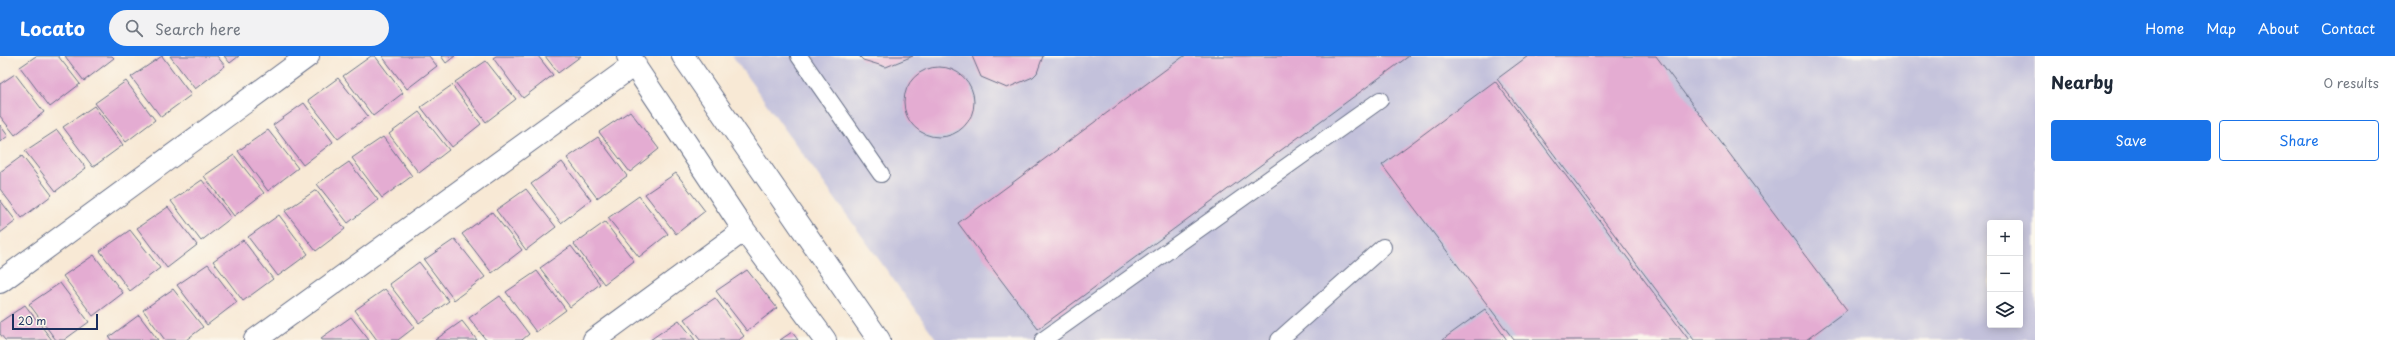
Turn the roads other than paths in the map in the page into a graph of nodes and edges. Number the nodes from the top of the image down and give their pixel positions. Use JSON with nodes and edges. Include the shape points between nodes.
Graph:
{"nodes":[{"id":1,"x":308,"y":56,"type":"edge"},
{"id":2,"x":683,"y":56,"type":"edge"},
{"id":3,"x":799,"y":56,"type":"edge"},
{"id":4,"x":632,"y":60,"type":"edge"},
{"id":5,"x":1380,"y":100,"type":"dead end"},
{"id":6,"x":880,"y":174,"type":"dead end"},
{"id":7,"x":744,"y":230,"type":"junction"},
{"id":8,"x":1383,"y":247,"type":"dead end"},
{"id":9,"x":0,"y":282,"type":"edge"},
{"id":10,"x":255,"y":340,"type":"edge"},
{"id":11,"x":594,"y":340,"type":"edge"},
{"id":12,"x":825,"y":340,"type":"edge"},
{"id":13,"x":879,"y":340,"type":"edge"},
{"id":14,"x":1043,"y":340,"type":"edge"},
{"id":15,"x":1279,"y":340,"type":"edge"}],
"edges":[{"from":1,"to":9,"type":"street"},
{"from":2,"to":13,"type":"street"},
{"from":3,"to":6,"type":"lane"},
{"from":4,"to":7,"type":"street"},
{"from":4,"to":10,"type":"street"},
{"from":5,"to":14,"type":"lane"},
{"from":7,"to":11,"type":"street"},
{"from":7,"to":12,"type":"street"},
{"from":8,"to":15,"type":"lane"}]}
